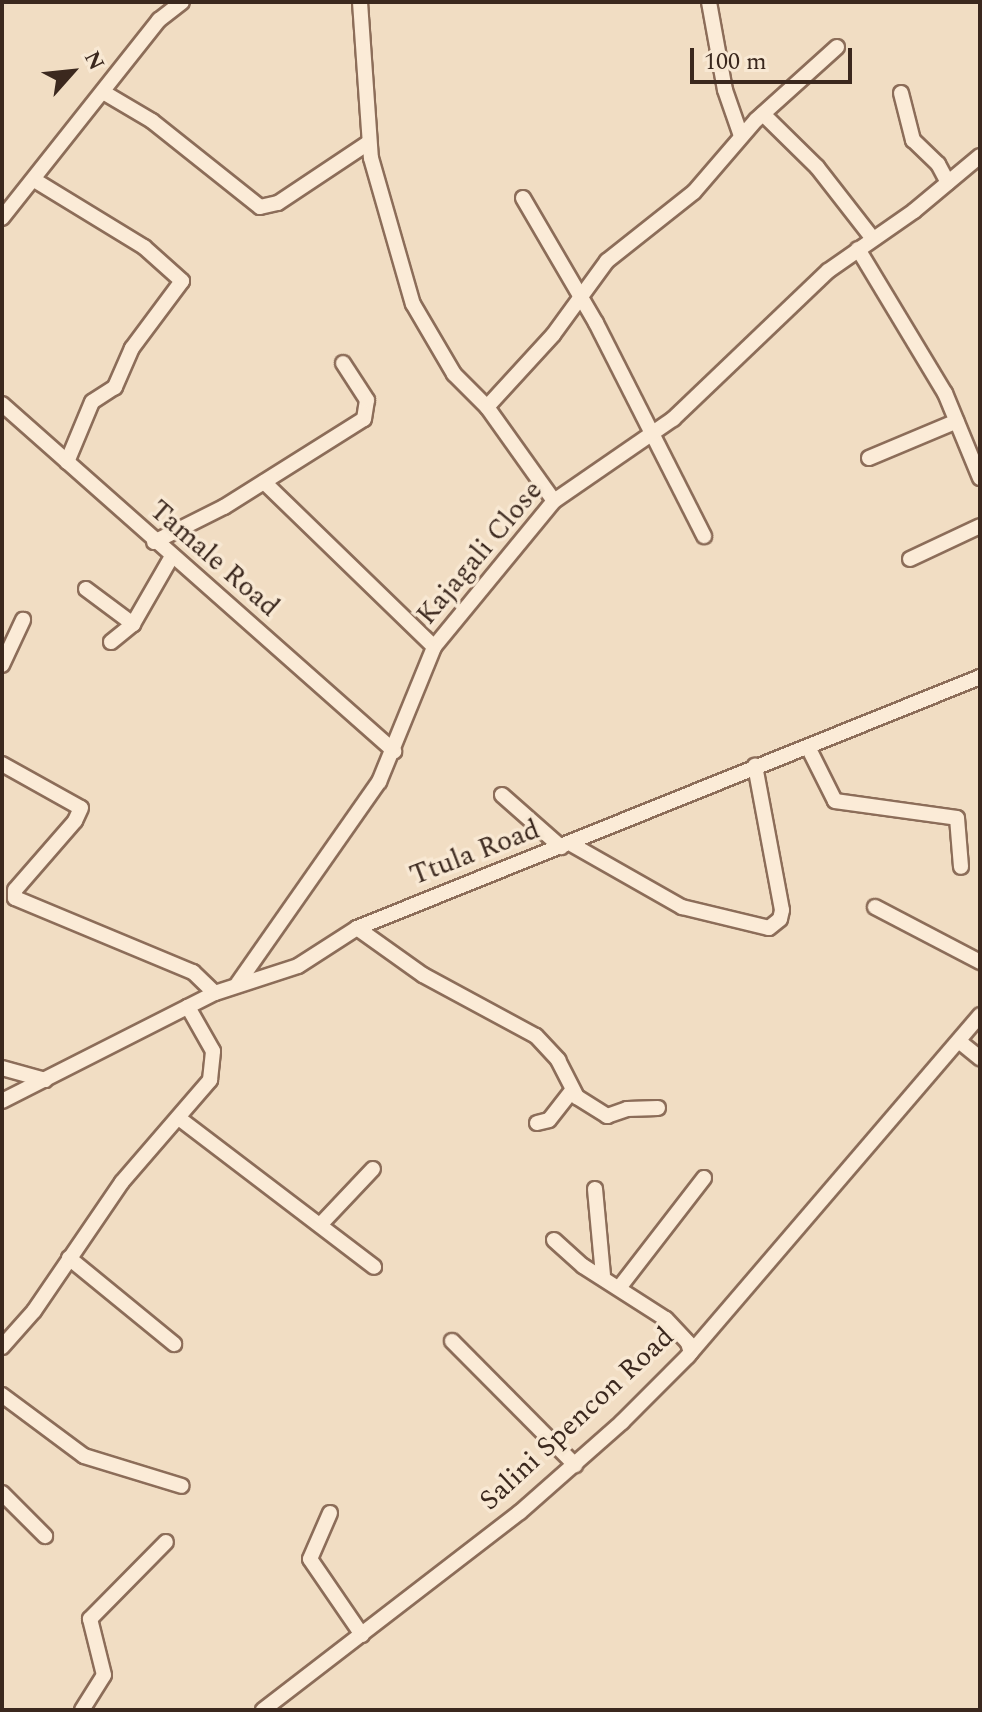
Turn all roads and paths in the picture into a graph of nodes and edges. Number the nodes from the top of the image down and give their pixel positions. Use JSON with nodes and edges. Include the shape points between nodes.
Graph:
{"nodes":[{"id":1,"x":182,"y":2,"type":"edge"},
{"id":2,"x":360,"y":2,"type":"edge"},
{"id":3,"x":709,"y":2,"type":"edge"},
{"id":4,"x":837,"y":47,"type":"dead end"},
{"id":5,"x":103,"y":92,"type":"junction"},
{"id":6,"x":901,"y":93,"type":"dead end"},
{"id":7,"x":763,"y":114,"type":"junction"},
{"id":8,"x":741,"y":136,"type":"junction"},
{"id":9,"x":368,"y":143,"type":"junction"},
{"id":10,"x":980,"y":156,"type":"edge"},
{"id":11,"x":36,"y":181,"type":"junction"},
{"id":12,"x":948,"y":183,"type":"junction"},
{"id":13,"x":523,"y":198,"type":"dead end"},
{"id":14,"x":2,"y":218,"type":"edge"},
{"id":15,"x":873,"y":239,"type":"junction"},
{"id":16,"x":858,"y":249,"type":"junction"},
{"id":17,"x":579,"y":296,"type":"junction"},
{"id":18,"x":343,"y":363,"type":"dead end"},
{"id":19,"x":2,"y":404,"type":"edge"},
{"id":20,"x":487,"y":407,"type":"junction"},
{"id":21,"x":957,"y":421,"type":"junction"},
{"id":22,"x":653,"y":433,"type":"junction"},
{"id":23,"x":869,"y":458,"type":"dead end"},
{"id":24,"x":67,"y":462,"type":"junction"},
{"id":25,"x":980,"y":478,"type":"edge"},
{"id":26,"x":264,"y":482,"type":"junction"},
{"id":27,"x":554,"y":501,"type":"junction"},
{"id":28,"x":980,"y":526,"type":"edge"},
{"id":29,"x":704,"y":536,"type":"dead end"},
{"id":30,"x":154,"y":542,"type":"junction"},
{"id":31,"x":171,"y":558,"type":"junction"},
{"id":32,"x":910,"y":559,"type":"dead end"},
{"id":33,"x":86,"y":589,"type":"dead end"},
{"id":34,"x":23,"y":620,"type":"dead end"},
{"id":35,"x":133,"y":624,"type":"junction"},
{"id":36,"x":111,"y":642,"type":"dead end"},
{"id":37,"x":434,"y":647,"type":"junction"},
{"id":38,"x":2,"y":665,"type":"edge"},
{"id":39,"x":980,"y":677,"type":"edge"},
{"id":40,"x":808,"y":747,"type":"junction"},
{"id":41,"x":394,"y":751,"type":"junction"},
{"id":42,"x":2,"y":764,"type":"edge"},
{"id":43,"x":755,"y":766,"type":"junction"},
{"id":44,"x":502,"y":795,"type":"dead end"},
{"id":45,"x":566,"y":846,"type":"junction"},
{"id":46,"x":961,"y":867,"type":"dead end"},
{"id":47,"x":875,"y":907,"type":"dead end"},
{"id":48,"x":357,"y":928,"type":"junction"},
{"id":49,"x":980,"y":962,"type":"edge"},
{"id":50,"x":238,"y":983,"type":"junction"},
{"id":51,"x":215,"y":993,"type":"junction"},
{"id":52,"x":188,"y":1007,"type":"junction"},
{"id":53,"x":980,"y":1015,"type":"edge"},
{"id":54,"x":960,"y":1042,"type":"junction"},
{"id":55,"x":980,"y":1058,"type":"edge"},
{"id":56,"x":2,"y":1068,"type":"edge"},
{"id":57,"x":45,"y":1080,"type":"junction"},
{"id":58,"x":572,"y":1091,"type":"junction"},
{"id":59,"x":2,"y":1101,"type":"edge"},
{"id":60,"x":658,"y":1108,"type":"dead end"},
{"id":61,"x":180,"y":1119,"type":"junction"},
{"id":62,"x":537,"y":1123,"type":"dead end"},
{"id":63,"x":373,"y":1169,"type":"dead end"},
{"id":64,"x":704,"y":1178,"type":"dead end"},
{"id":65,"x":595,"y":1189,"type":"dead end"},
{"id":66,"x":320,"y":1225,"type":"junction"},
{"id":67,"x":554,"y":1240,"type":"dead end"},
{"id":68,"x":69,"y":1258,"type":"junction"},
{"id":69,"x":374,"y":1267,"type":"dead end"},
{"id":70,"x":603,"y":1275,"type":"junction"},
{"id":71,"x":619,"y":1288,"type":"junction"},
{"id":72,"x":452,"y":1341,"type":"dead end"},
{"id":73,"x":174,"y":1344,"type":"dead end"},
{"id":74,"x":2,"y":1346,"type":"edge"},
{"id":75,"x":691,"y":1353,"type":"junction"},
{"id":76,"x":2,"y":1395,"type":"edge"},
{"id":77,"x":575,"y":1465,"type":"junction"},
{"id":78,"x":182,"y":1486,"type":"dead end"},
{"id":79,"x":2,"y":1493,"type":"edge"},
{"id":80,"x":330,"y":1513,"type":"dead end"},
{"id":81,"x":45,"y":1536,"type":"dead end"},
{"id":82,"x":166,"y":1542,"type":"dead end"},
{"id":83,"x":362,"y":1635,"type":"junction"},
{"id":84,"x":82,"y":1710,"type":"edge"},
{"id":85,"x":263,"y":1710,"type":"edge"}],
"edges":[{"from":1,"to":5,"type":"street","via":[[159,20]]},
{"from":2,"to":9,"type":"street"},
{"from":3,"to":8,"type":"street","via":[[725,90]]},
{"from":4,"to":7,"type":"street"},
{"from":5,"to":9,"type":"street","via":[[152,121],[260,207],[278,203]]},
{"from":5,"to":11,"type":"street"},
{"from":6,"to":12,"type":"street","via":[[913,140],[938,164]]},
{"from":7,"to":8,"type":"street"},
{"from":7,"to":15,"type":"street","via":[[817,167]]},
{"from":8,"to":17,"type":"street","via":[[694,192],[607,261]]},
{"from":9,"to":20,"type":"street","via":[[413,304],[454,374]]},
{"from":10,"to":12,"type":"street","name":"Kajagali Close"},
{"from":11,"to":14,"type":"street"},
{"from":11,"to":24,"type":"street","via":[[144,247],[182,281],[132,348],[115,387],[92,402]]},
{"from":12,"to":15,"type":"street","name":"Kajagali Close"},
{"from":13,"to":17,"type":"street"},
{"from":15,"to":16,"type":"street","name":"Kajagali Close"},
{"from":16,"to":21,"type":"street"},
{"from":16,"to":22,"type":"street","name":"Kajagali Close"},
{"from":17,"to":20,"type":"street","via":[[553,335]]},
{"from":17,"to":22,"type":"street"},
{"from":18,"to":26,"type":"street","via":[[367,400],[368,414]]},
{"from":19,"to":24,"type":"street","name":"Tamale Road"},
{"from":20,"to":27,"type":"street"},
{"from":21,"to":23,"type":"street"},
{"from":21,"to":25,"type":"street"},
{"from":22,"to":27,"type":"street","name":"Kajagali Close"},
{"from":22,"to":29,"type":"street"},
{"from":24,"to":30,"type":"street","name":"Tamale Road"},
{"from":26,"to":30,"type":"street"},
{"from":26,"to":37,"type":"street"},
{"from":27,"to":37,"type":"street","name":"Kajagali Close"},
{"from":28,"to":32,"type":"street"},
{"from":30,"to":31,"type":"street","name":"Tamale Road"},
{"from":31,"to":35,"type":"street"},
{"from":31,"to":41,"type":"street","name":"Tamale Road"},
{"from":33,"to":35,"type":"street"},
{"from":34,"to":38,"type":"street"},
{"from":35,"to":36,"type":"street"},
{"from":37,"to":41,"type":"street","name":"Kajagali Close","via":[[414,687]]},
{"from":39,"to":40,"type":"street","name":"Ttula Road"},
{"from":40,"to":43,"type":"street","name":"Ttula Road"},
{"from":40,"to":46,"type":"street","via":[[835,801],[957,818]]},
{"from":41,"to":50,"type":"street","name":"Kajagali Close","via":[[379,782]]},
{"from":42,"to":51,"type":"street","via":[[81,808],[15,890],[15,898],[193,972]]},
{"from":43,"to":45,"type":"street","name":"Ttula Road"},
{"from":43,"to":45,"type":"street","via":[[782,910],[769,928],[682,907]]},
{"from":44,"to":45,"type":"street"},
{"from":45,"to":48,"type":"street","name":"Ttula Road"},
{"from":47,"to":49,"type":"street"},
{"from":48,"to":50,"type":"street","name":"Ttula Road","via":[[298,966]]},
{"from":48,"to":58,"type":"street","via":[[423,975],[536,1036],[558,1060]]},
{"from":50,"to":51,"type":"street","name":"Ttula Road"},
{"from":51,"to":52,"type":"street","name":"Ttula Road"},
{"from":52,"to":57,"type":"street","name":"Ttula Road"},
{"from":52,"to":61,"type":"street","via":[[209,1041],[214,1064],[210,1080]]},
{"from":53,"to":54,"type":"street","name":"Salini Spencon Road"},
{"from":54,"to":55,"type":"street"},
{"from":54,"to":75,"type":"street","name":"Salini Spencon Road","via":[[768,1257]]},
{"from":56,"to":57,"type":"street"},
{"from":57,"to":59,"type":"street","name":"Ttula Road"},
{"from":58,"to":60,"type":"street","via":[[607,1116]]},
{"from":58,"to":62,"type":"street","via":[[549,1120]]},
{"from":61,"to":66,"type":"street"},
{"from":61,"to":68,"type":"street","via":[[122,1182]]},
{"from":63,"to":66,"type":"street"},
{"from":64,"to":71,"type":"street"},
{"from":65,"to":70,"type":"street"},
{"from":66,"to":69,"type":"street"},
{"from":67,"to":70,"type":"street","via":[[583,1266]]},
{"from":68,"to":73,"type":"street"},
{"from":68,"to":74,"type":"street"},
{"from":70,"to":71,"type":"street"},
{"from":71,"to":75,"type":"street","via":[[666,1319]]},
{"from":72,"to":77,"type":"street"},
{"from":75,"to":77,"type":"street","name":"Salini Spencon Road"},
{"from":76,"to":78,"type":"street","via":[[84,1456]]},
{"from":77,"to":83,"type":"street","name":"Salini Spencon Road"},
{"from":79,"to":81,"type":"street"},
{"from":80,"to":83,"type":"street","via":[[310,1559]]},
{"from":82,"to":84,"type":"street","via":[[90,1619],[104,1675]]},
{"from":83,"to":85,"type":"street","name":"Salini Spencon Road"}]}
